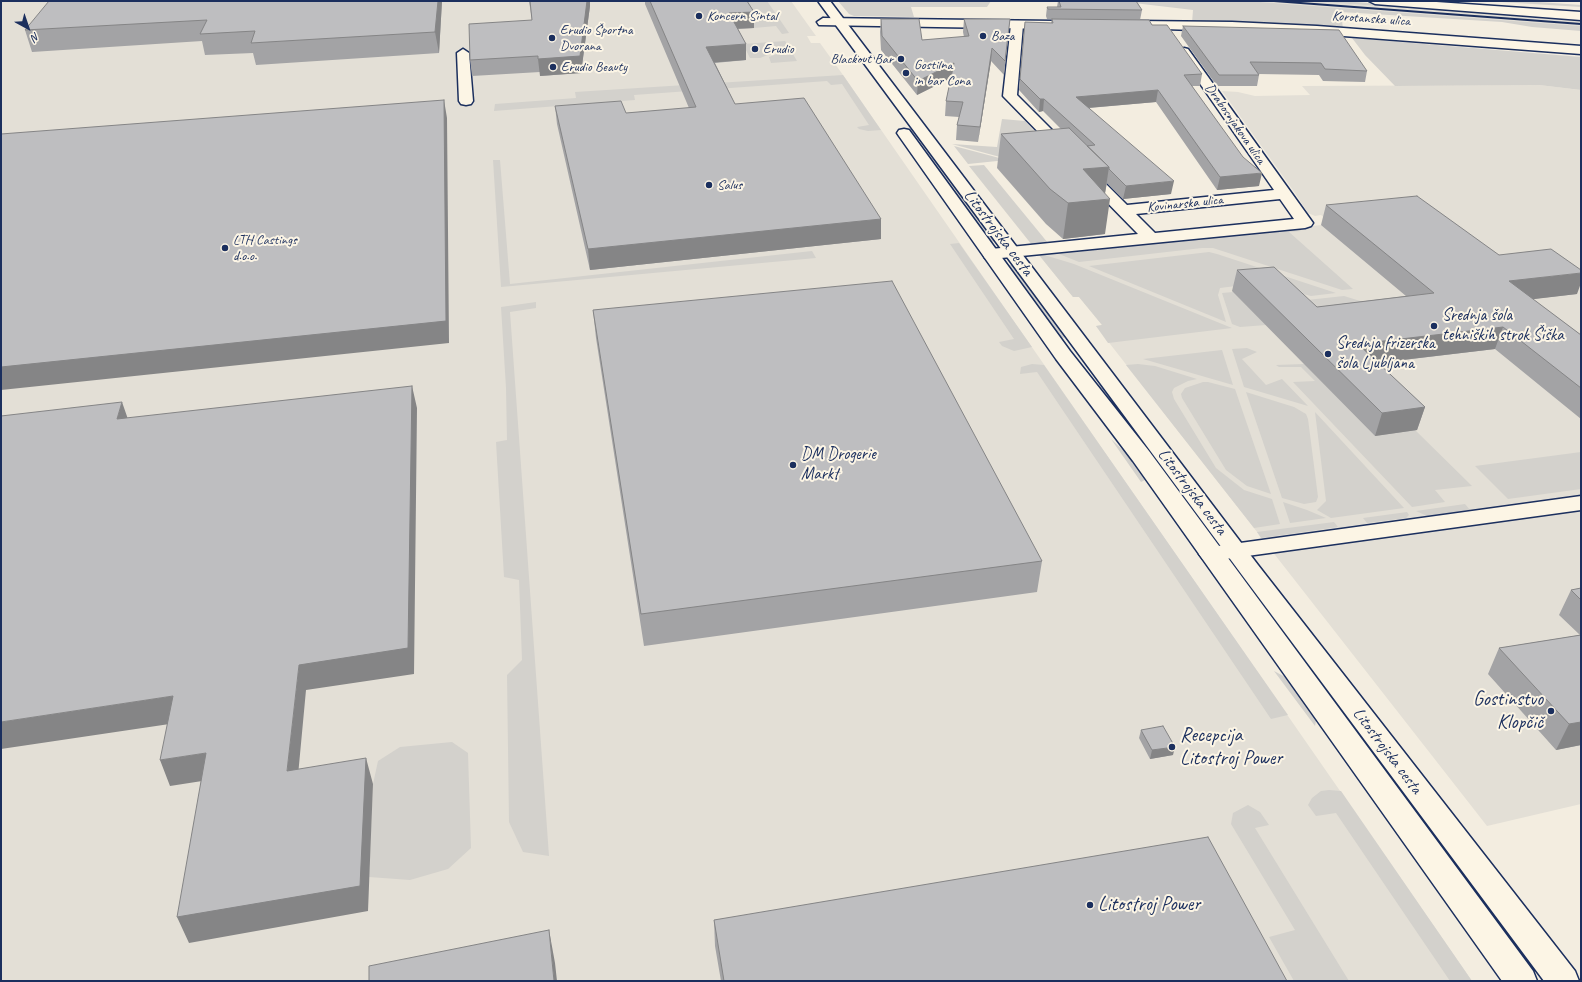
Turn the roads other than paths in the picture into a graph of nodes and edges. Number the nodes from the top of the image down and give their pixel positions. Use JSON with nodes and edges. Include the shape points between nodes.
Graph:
{"nodes":[{"id":1,"x":1375,"y":1,"type":"edge"},
{"id":2,"x":823,"y":11,"type":"edge"},
{"id":3,"x":1581,"y":16,"type":"edge"},
{"id":4,"x":840,"y":22,"type":"junction"},
{"id":5,"x":1017,"y":24,"type":"junction"},
{"id":6,"x":1064,"y":25,"type":"edge"},
{"id":7,"x":1126,"y":25,"type":"edge"},
{"id":8,"x":1171,"y":34,"type":"junction"},
{"id":9,"x":1581,"y":50,"type":"edge"},
{"id":10,"x":463,"y":53,"type":"dead end"},
{"id":11,"x":466,"y":101,"type":"dead end"},
{"id":12,"x":1284,"y":194,"type":"junction"},
{"id":13,"x":1124,"y":210,"type":"junction"},
{"id":14,"x":1305,"y":223,"type":"joint"},
{"id":15,"x":1151,"y":238,"type":"junction"},
{"id":16,"x":1014,"y":252,"type":"junction"},
{"id":17,"x":991,"y":254,"type":"junction"},
{"id":18,"x":1581,"y":503,"type":"edge"},
{"id":19,"x":1223,"y":552,"type":"junction"},
{"id":20,"x":1521,"y":981,"type":"edge"},
{"id":21,"x":1563,"y":981,"type":"edge"}],
"edges":[{"from":1,"to":3,"type":"street"},
{"from":2,"to":4,"type":"street"},
{"from":2,"to":17,"type":"street","name":"Litostrojska cesta"},
{"from":4,"to":5,"type":"street"},
{"from":4,"to":16,"type":"street","name":"Litostrojska cesta"},
{"from":5,"to":6,"type":"street"},
{"from":5,"to":13,"type":"street","via":[[1010,96]]},
{"from":7,"to":8,"type":"street","name":"Korotanska ulica"},
{"from":8,"to":9,"type":"street","name":"Korotanska ulica","via":[[1317,30]]},
{"from":8,"to":12,"type":"street","name":"Drabosnjakova ulica"},
{"from":10,"to":11,"type":"street"},
{"from":12,"to":13,"type":"street","name":"Kovinarska ulica"},
{"from":12,"to":14,"type":"street","name":"Drabosnjakova ulica"},
{"from":13,"to":15,"type":"street","name":"Kovinarska ulica"},
{"from":14,"to":15,"type":"street","name":"Kovinarska ulica"},
{"from":15,"to":16,"type":"street","name":"Kovinarska ulica"},
{"from":16,"to":17,"type":"street","name":"Kovinarska ulica"},
{"from":16,"to":19,"type":"street","name":"Litostrojska cesta"},
{"from":17,"to":19,"type":"street","name":"Litostrojska cesta","via":[[1063,355],[1141,456]]},
{"from":18,"to":19,"type":"street"},
{"from":19,"to":20,"type":"street","name":"Litostrojska cesta"},
{"from":19,"to":21,"type":"street","name":"Litostrojska cesta"}]}
